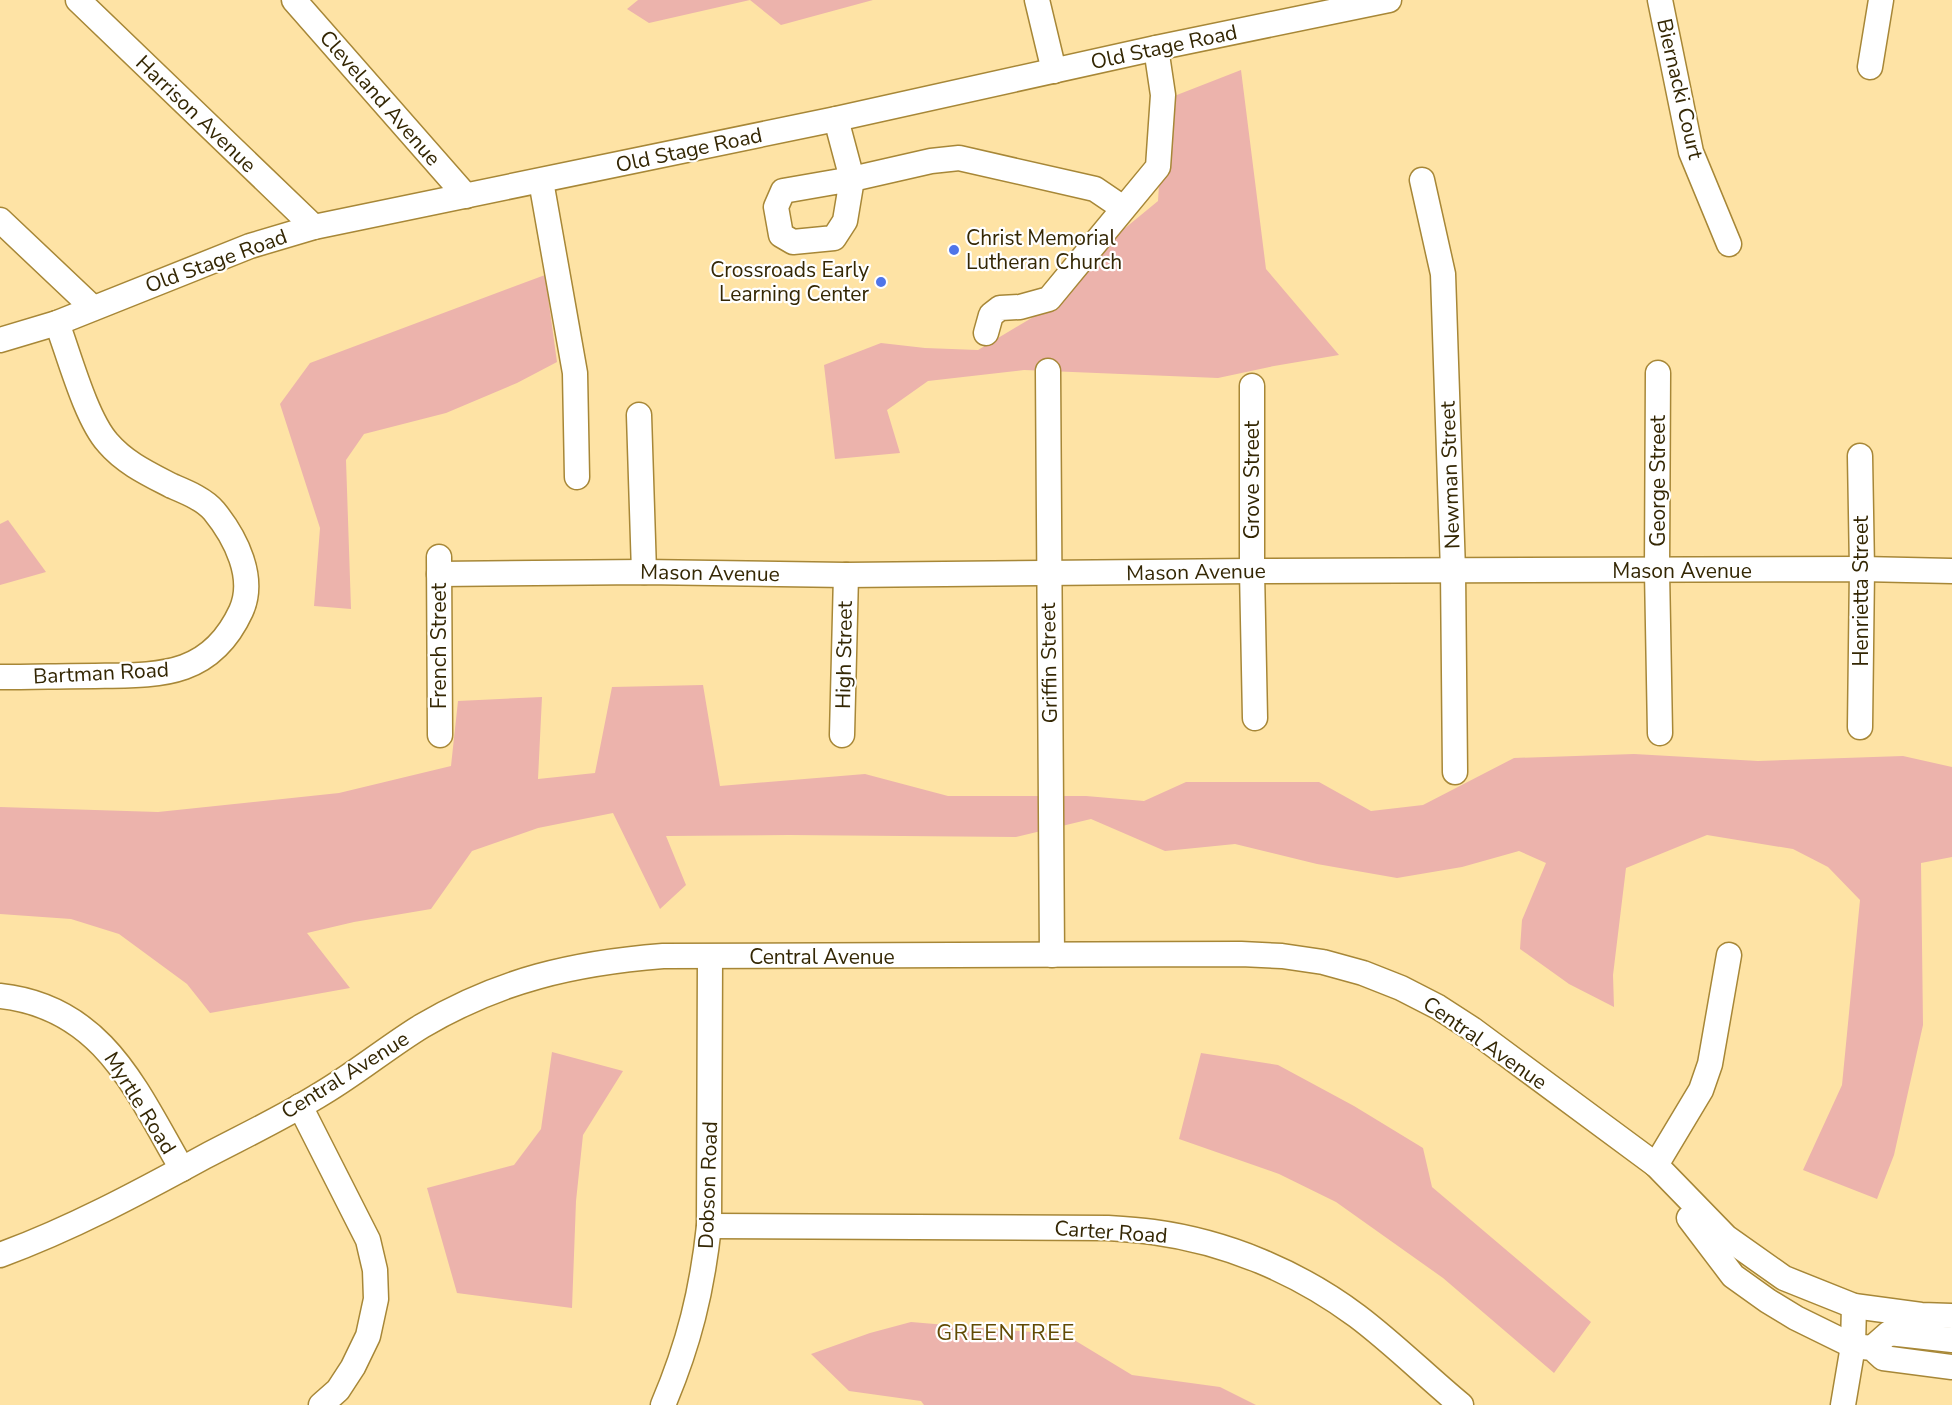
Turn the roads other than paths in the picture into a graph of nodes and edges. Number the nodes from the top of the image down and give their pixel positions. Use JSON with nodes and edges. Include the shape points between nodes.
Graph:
{"nodes":[{"id":1,"x":78,"y":0,"type":"edge"},
{"id":2,"x":294,"y":0,"type":"edge"},
{"id":3,"x":1037,"y":0,"type":"edge"},
{"id":4,"x":1389,"y":0,"type":"edge"},
{"id":5,"x":1660,"y":0,"type":"edge"},
{"id":6,"x":1881,"y":0,"type":"edge"},
{"id":7,"x":1341,"y":5,"type":"edge"},
{"id":8,"x":1156,"y":48,"type":"junction"},
{"id":9,"x":1870,"y":68,"type":"dead end"},
{"id":10,"x":1054,"y":71,"type":"junction"},
{"id":11,"x":837,"y":119,"type":"junction"},
{"id":12,"x":1422,"y":180,"type":"dead end"},
{"id":13,"x":541,"y":181,"type":"junction"},
{"id":14,"x":466,"y":196,"type":"junction"},
{"id":15,"x":1123,"y":208,"type":"junction"},
{"id":16,"x":0,"y":220,"type":"edge"},
{"id":17,"x":314,"y":227,"type":"junction"},
{"id":18,"x":1729,"y":244,"type":"dead end"},
{"id":19,"x":93,"y":308,"type":"junction"},
{"id":20,"x":57,"y":323,"type":"junction"},
{"id":21,"x":986,"y":333,"type":"dead end"},
{"id":22,"x":0,"y":340,"type":"edge"},
{"id":23,"x":1048,"y":371,"type":"dead end"},
{"id":24,"x":1658,"y":373,"type":"dead end"},
{"id":25,"x":1252,"y":386,"type":"dead end"},
{"id":26,"x":639,"y":415,"type":"dead end"},
{"id":27,"x":1860,"y":456,"type":"dead end"},
{"id":28,"x":577,"y":477,"type":"dead end"},
{"id":29,"x":439,"y":566,"type":"joint"},
{"id":30,"x":1862,"y":570,"type":"junction"},
{"id":31,"x":1252,"y":571,"type":"junction"},
{"id":32,"x":1453,"y":571,"type":"junction"},
{"id":33,"x":1657,"y":571,"type":"junction"},
{"id":34,"x":1952,"y":571,"type":"edge"},
{"id":35,"x":644,"y":573,"type":"junction"},
{"id":36,"x":1048,"y":574,"type":"junction"},
{"id":37,"x":846,"y":575,"type":"junction"},
{"id":38,"x":0,"y":677,"type":"edge"},
{"id":39,"x":1255,"y":718,"type":"dead end"},
{"id":40,"x":1860,"y":727,"type":"dead end"},
{"id":41,"x":1660,"y":733,"type":"dead end"},
{"id":42,"x":440,"y":735,"type":"dead end"},
{"id":43,"x":842,"y":735,"type":"dead end"},
{"id":44,"x":1455,"y":772,"type":"dead end"},
{"id":45,"x":1052,"y":955,"type":"junction"},
{"id":46,"x":1729,"y":955,"type":"dead end"},
{"id":47,"x":710,"y":957,"type":"junction"},
{"id":48,"x":0,"y":996,"type":"edge"},
{"id":49,"x":300,"y":1106,"type":"junction"},
{"id":50,"x":1656,"y":1165,"type":"junction"},
{"id":51,"x":182,"y":1169,"type":"junction"},
{"id":52,"x":709,"y":1226,"type":"junction"},
{"id":53,"x":0,"y":1255,"type":"edge"},
{"id":54,"x":1854,"y":1306,"type":"junction"},
{"id":55,"x":1952,"y":1316,"type":"edge"},
{"id":56,"x":1952,"y":1340,"type":"edge"},
{"id":57,"x":1863,"y":1347,"type":"junction"},
{"id":58,"x":1952,"y":1367,"type":"edge"},
{"id":59,"x":321,"y":1405,"type":"edge"},
{"id":60,"x":663,"y":1405,"type":"edge"},
{"id":61,"x":1461,"y":1405,"type":"edge"},
{"id":62,"x":1843,"y":1405,"type":"edge"}],
"edges":[{"from":1,"to":17,"type":"street","name":"Harrison Avenue"},
{"from":2,"to":14,"type":"street","name":"Cleveland Avenue"},
{"from":3,"to":10,"type":"street"},
{"from":4,"to":7,"type":"street","name":"Old Stage Road"},
{"from":5,"to":18,"type":"street","name":"Biernacki Court","via":[[1691,152]]},
{"from":6,"to":9,"type":"street"},
{"from":7,"to":8,"type":"street","name":"Old Stage Road"},
{"from":8,"to":10,"type":"street","name":"Old Stage Road"},
{"from":8,"to":15,"type":"street","via":[[1163,94],[1158,167]]},
{"from":10,"to":11,"type":"street","name":"Old Stage Road"},
{"from":11,"to":13,"type":"street","name":"Old Stage Road"},
{"from":11,"to":15,"type":"street","via":[[852,179],[959,158],[1095,189]]},
{"from":12,"to":32,"type":"street","name":"Newman Street","via":[[1443,274]]},
{"from":13,"to":14,"type":"street","name":"Old Stage Road"},
{"from":13,"to":28,"type":"street","via":[[575,373]]},
{"from":14,"to":17,"type":"street","name":"Old Stage Road"},
{"from":15,"to":21,"type":"street","via":[[1049,298],[1020,307],[1000,308],[991,315]]},
{"from":16,"to":19,"type":"street"},
{"from":17,"to":19,"type":"street","name":"Old Stage Road","via":[[250,246]]},
{"from":19,"to":20,"type":"street","name":"Old Stage Road"},
{"from":20,"to":22,"type":"street","name":"Old Stage Road"},
{"from":20,"to":38,"type":"street","name":"Bartman Road","via":[[99,432],[125,459],[212,509],[237,549],[248,584],[243,608],[233,627],[220,644],[186,668],[152,675]]},
{"from":23,"to":36,"type":"street","name":"Griffin Street"},
{"from":24,"to":33,"type":"street","name":"George Street"},
{"from":25,"to":31,"type":"street","name":"Grove Street"},
{"from":26,"to":35,"type":"street"},
{"from":27,"to":30,"type":"street","name":"Henrietta Street"},
{"from":29,"to":35,"type":"street","name":"Mason Avenue"},
{"from":29,"to":42,"type":"street","name":"French Street"},
{"from":30,"to":33,"type":"street","name":"Mason Avenue"},
{"from":30,"to":34,"type":"street","name":"Mason Avenue"},
{"from":30,"to":40,"type":"street","name":"Henrietta Street"},
{"from":31,"to":32,"type":"street","name":"Mason Avenue"},
{"from":31,"to":36,"type":"street","name":"Mason Avenue"},
{"from":31,"to":39,"type":"street","name":"Grove Street"},
{"from":32,"to":33,"type":"street","name":"Mason Avenue"},
{"from":32,"to":44,"type":"street","name":"Newman Street"},
{"from":33,"to":41,"type":"street","name":"George Street"},
{"from":35,"to":37,"type":"street","name":"Mason Avenue"},
{"from":36,"to":37,"type":"street","name":"Mason Avenue"},
{"from":36,"to":45,"type":"street","name":"Griffin Street"},
{"from":37,"to":43,"type":"street","name":"High Street"},
{"from":45,"to":47,"type":"street","name":"Central Avenue"},
{"from":45,"to":50,"type":"street","name":"Central Avenue","via":[[1282,956],[1362,973],[1410,992],[1472,1029]]},
{"from":46,"to":50,"type":"street","via":[[1710,1064],[1701,1090]]},
{"from":47,"to":49,"type":"street","name":"Central Avenue","via":[[613,960],[514,983],[422,1027]]},
{"from":47,"to":52,"type":"street","name":"Dobson Road"},
{"from":48,"to":51,"type":"street","name":"Myrtle Road","via":[[25,1000],[59,1013],[103,1044],[131,1081]]},
{"from":49,"to":51,"type":"street","name":"Central Avenue"},
{"from":49,"to":59,"type":"street","via":[[368,1240],[375,1270],[376,1299],[368,1336],[338,1390]]},
{"from":50,"to":54,"type":"street","name":"Central Avenue","via":[[1726,1237],[1784,1278]]},
{"from":50,"to":57,"type":"street","name":"Central Avenue","via":[[1681,1208],[1733,1276],[1796,1318]]},
{"from":51,"to":53,"type":"street","name":"Central Avenue","via":[[32,1244]]},
{"from":52,"to":60,"type":"street","name":"Dobson Road","via":[[694,1318]]},
{"from":52,"to":61,"type":"street","name":"Carter Road","via":[[1108,1228],[1197,1240],[1240,1252],[1321,1291],[1358,1317]]},
{"from":54,"to":55,"type":"street","name":"Central Avenue"},
{"from":54,"to":57,"type":"street"},
{"from":56,"to":57,"type":"street","via":[[1889,1333]]},
{"from":57,"to":58,"type":"street","name":"Central Avenue","via":[[1883,1358]]},
{"from":57,"to":62,"type":"street"}]}
